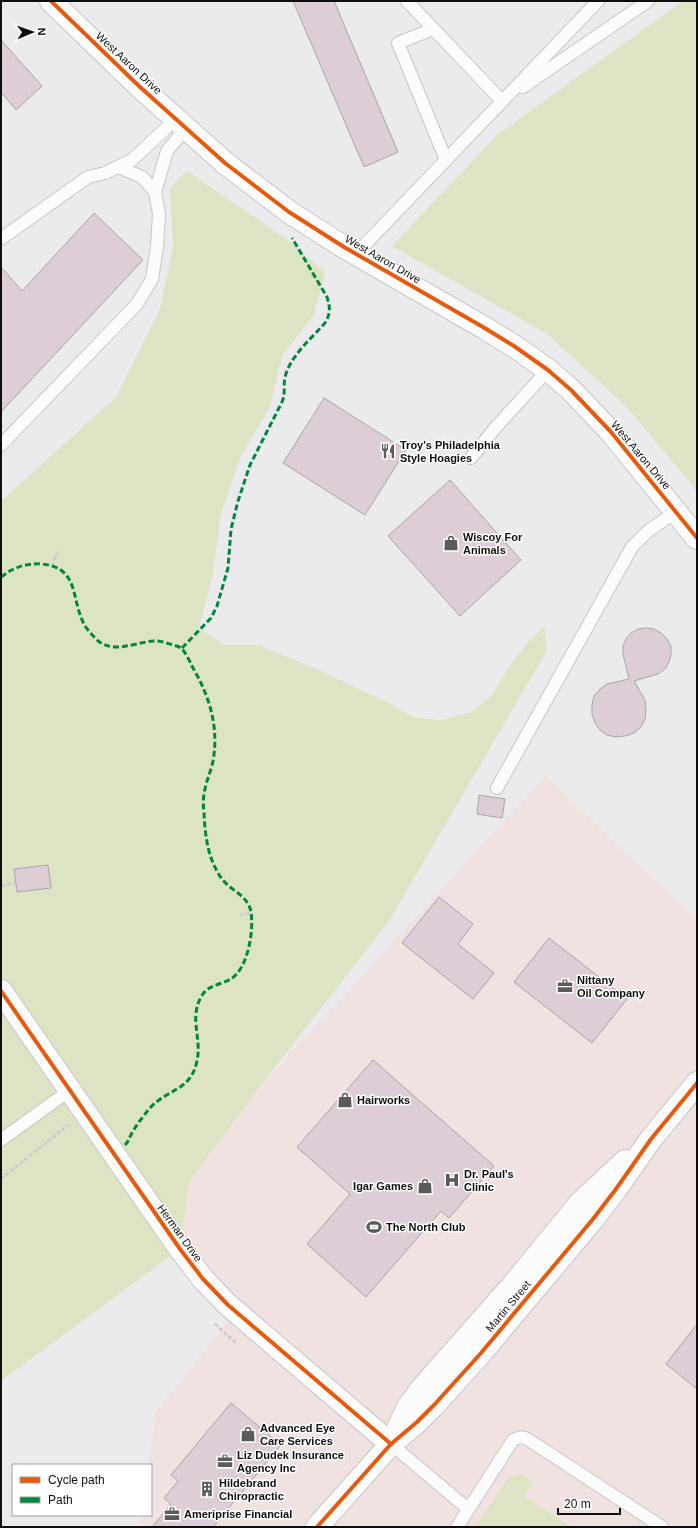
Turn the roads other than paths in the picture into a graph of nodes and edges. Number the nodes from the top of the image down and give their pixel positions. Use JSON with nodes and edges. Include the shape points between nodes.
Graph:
{"nodes":[{"id":1,"x":51,"y":1,"type":"edge"},
{"id":2,"x":407,"y":1,"type":"edge"},
{"id":3,"x":598,"y":1,"type":"edge"},
{"id":4,"x":648,"y":1,"type":"edge"},
{"id":5,"x":433,"y":29,"type":"junction"},
{"id":6,"x":502,"y":101,"type":"junction"},
{"id":7,"x":181,"y":124,"type":"junction"},
{"id":8,"x":446,"y":160,"type":"junction"},
{"id":9,"x":118,"y":167,"type":"junction"},
{"id":10,"x":155,"y":192,"type":"junction"},
{"id":11,"x":1,"y":237,"type":"edge"},
{"id":12,"x":356,"y":254,"type":"junction"},
{"id":13,"x":548,"y":370,"type":"junction"},
{"id":14,"x":1,"y":445,"type":"edge"},
{"id":15,"x":471,"y":458,"type":"dead end"},
{"id":16,"x":676,"y":512,"type":"junction"},
{"id":17,"x":697,"y":538,"type":"edge"},
{"id":18,"x":497,"y":788,"type":"dead end"},
{"id":19,"x":1,"y":991,"type":"edge"},
{"id":20,"x":697,"y":1083,"type":"edge"},
{"id":21,"x":70,"y":1090,"type":"junction"},
{"id":22,"x":1,"y":1140,"type":"edge"},
{"id":23,"x":391,"y":1444,"type":"junction"},
{"id":24,"x":468,"y":1509,"type":"junction"},
{"id":25,"x":317,"y":1527,"type":"edge"},
{"id":26,"x":457,"y":1527,"type":"edge"},
{"id":27,"x":662,"y":1527,"type":"edge"}],
"edges":[{"from":1,"to":7,"type":"street","name":"West Aaron Drive"},
{"from":2,"to":5,"type":"lane"},
{"from":3,"to":6,"type":"lane"},
{"from":4,"to":6,"type":"lane"},
{"from":5,"to":6,"type":"lane"},
{"from":5,"to":8,"type":"lane","via":[[398,43]]},
{"from":6,"to":8,"type":"lane"},
{"from":7,"to":9,"type":"lane","via":[[132,160]]},
{"from":7,"to":10,"type":"lane","via":[[167,151]]},
{"from":7,"to":12,"type":"street","name":"West Aaron Drive","via":[[225,163],[289,212]]},
{"from":8,"to":12,"type":"lane"},
{"from":9,"to":10,"type":"lane","via":[[142,177]]},
{"from":9,"to":11,"type":"lane","via":[[88,178]]},
{"from":10,"to":14,"type":"lane","via":[[159,214],[152,279],[137,304]]},
{"from":12,"to":13,"type":"street","name":"West Aaron Drive","via":[[483,327]]},
{"from":13,"to":15,"type":"lane"},
{"from":13,"to":16,"type":"street","name":"West Aaron Drive","via":[[611,432]]},
{"from":16,"to":17,"type":"street","name":"West Aaron Drive"},
{"from":16,"to":18,"type":"lane","via":[[648,531],[632,548]]},
{"from":19,"to":21,"type":"street","name":"Herman Drive"},
{"from":20,"to":23,"type":"street","name":"Martin Street","via":[[651,1139],[580,1203],[512,1286],[422,1388],[408,1407]]},
{"from":21,"to":22,"type":"lane"},
{"from":21,"to":23,"type":"street","name":"Herman Drive","via":[[203,1279],[228,1305]]},
{"from":23,"to":24,"type":"lane"},
{"from":23,"to":25,"type":"street","name":"Martin Street"},
{"from":24,"to":26,"type":"lane"},
{"from":24,"to":27,"type":"lane","via":[[512,1440],[524,1437]]}]}
